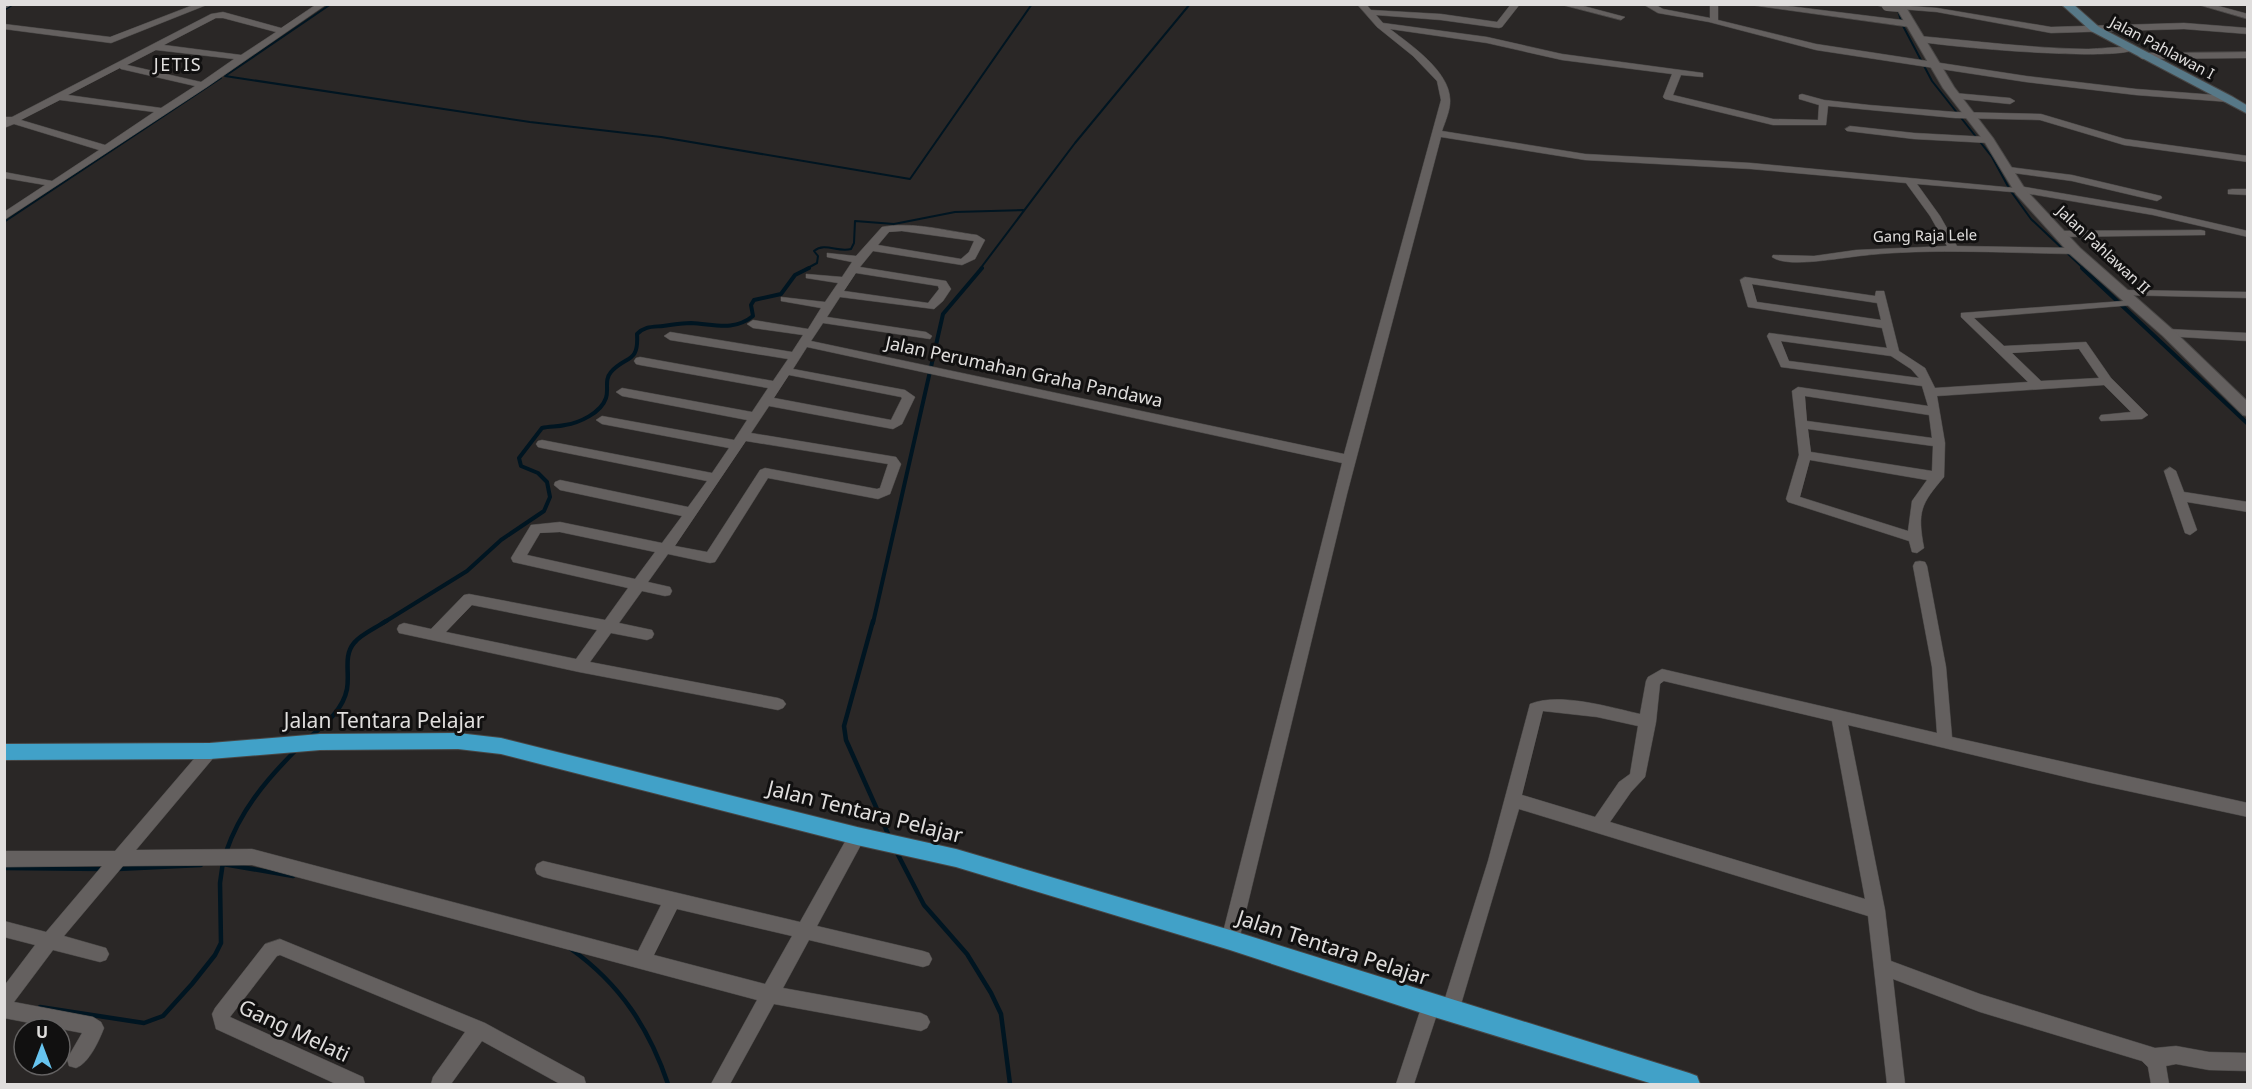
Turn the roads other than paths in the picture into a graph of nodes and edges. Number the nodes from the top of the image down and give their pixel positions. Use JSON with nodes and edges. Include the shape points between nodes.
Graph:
{"nodes":[{"id":1,"x":9,"y":4,"type":"edge"},
{"id":2,"x":205,"y":4,"type":"edge"},
{"id":3,"x":323,"y":4,"type":"edge"},
{"id":4,"x":1516,"y":4,"type":"edge"},
{"id":5,"x":1563,"y":4,"type":"edge"},
{"id":6,"x":1647,"y":4,"type":"edge"},
{"id":7,"x":1714,"y":4,"type":"edge"},
{"id":8,"x":1748,"y":4,"type":"edge"},
{"id":9,"x":1877,"y":4,"type":"edge"},
{"id":10,"x":2066,"y":4,"type":"edge"},
{"id":11,"x":2200,"y":4,"type":"edge"},
{"id":12,"x":1897,"y":6,"type":"edge"},
{"id":13,"x":4,"y":7,"type":"edge"},
{"id":14,"x":1364,"y":8,"type":"edge"},
{"id":15,"x":1621,"y":17,"type":"dead end"},
{"id":16,"x":2247,"y":17,"type":"edge"},
{"id":17,"x":1714,"y":21,"type":"junction"},
{"id":18,"x":1909,"y":23,"type":"junction"},
{"id":19,"x":1380,"y":25,"type":"junction"},
{"id":20,"x":1499,"y":25,"type":"junction"},
{"id":21,"x":4,"y":26,"type":"edge"},
{"id":22,"x":2095,"y":29,"type":"junction"},
{"id":23,"x":283,"y":31,"type":"junction"},
{"id":24,"x":2247,"y":31,"type":"edge"},
{"id":25,"x":1919,"y":39,"type":"junction"},
{"id":26,"x":1487,"y":40,"type":"junction"},
{"id":27,"x":155,"y":47,"type":"junction"},
{"id":28,"x":2128,"y":50,"type":"junction"},
{"id":29,"x":2247,"y":55,"type":"edge"},
{"id":30,"x":2142,"y":56,"type":"junction"},
{"id":31,"x":244,"y":58,"type":"junction"},
{"id":32,"x":1934,"y":65,"type":"junction"},
{"id":33,"x":121,"y":66,"type":"junction"},
{"id":34,"x":1678,"y":71,"type":"junction"},
{"id":35,"x":1700,"y":75,"type":"dead end"},
{"id":36,"x":204,"y":85,"type":"junction"},
{"id":37,"x":1954,"y":96,"type":"junction"},
{"id":38,"x":60,"y":97,"type":"junction"},
{"id":39,"x":1802,"y":97,"type":"dead end"},
{"id":40,"x":2229,"y":99,"type":"junction"},
{"id":41,"x":2010,"y":101,"type":"dead end"},
{"id":42,"x":1824,"y":103,"type":"junction"},
{"id":43,"x":2246,"y":109,"type":"edge"},
{"id":44,"x":164,"y":111,"type":"junction"},
{"id":45,"x":1968,"y":115,"type":"junction"},
{"id":46,"x":7,"y":121,"type":"edge"},
{"id":47,"x":1850,"y":129,"type":"dead end"},
{"id":48,"x":1436,"y":133,"type":"junction"},
{"id":49,"x":1987,"y":140,"type":"junction"},
{"id":50,"x":107,"y":148,"type":"junction"},
{"id":51,"x":2246,"y":159,"type":"edge"},
{"id":52,"x":2009,"y":170,"type":"junction"},
{"id":53,"x":4,"y":175,"type":"edge"},
{"id":54,"x":1908,"y":179,"type":"junction"},
{"id":55,"x":54,"y":184,"type":"junction"},
{"id":56,"x":2014,"y":189,"type":"junction"},
{"id":57,"x":2232,"y":192,"type":"dead end"},
{"id":58,"x":2247,"y":192,"type":"edge"},
{"id":59,"x":2139,"y":194,"type":"junction"},
{"id":60,"x":2157,"y":198,"type":"dead end"},
{"id":61,"x":2147,"y":211,"type":"junction"},
{"id":62,"x":4,"y":217,"type":"edge"},
{"id":63,"x":2200,"y":233,"type":"dead end"},
{"id":64,"x":2058,"y":234,"type":"junction"},
{"id":65,"x":2247,"y":234,"type":"edge"},
{"id":66,"x":870,"y":248,"type":"junction"},
{"id":67,"x":1954,"y":249,"type":"junction"},
{"id":68,"x":2075,"y":251,"type":"junction"},
{"id":69,"x":831,"y":255,"type":"dead end"},
{"id":70,"x":1777,"y":257,"type":"dead end"},
{"id":71,"x":856,"y":264,"type":"junction"},
{"id":72,"x":810,"y":276,"type":"dead end"},
{"id":73,"x":845,"y":280,"type":"junction"},
{"id":74,"x":837,"y":293,"type":"junction"},
{"id":75,"x":2247,"y":295,"type":"edge"},
{"id":76,"x":2128,"y":298,"type":"junction"},
{"id":77,"x":785,"y":299,"type":"dead end"},
{"id":78,"x":828,"y":306,"type":"junction"},
{"id":79,"x":819,"y":320,"type":"junction"},
{"id":80,"x":753,"y":324,"type":"dead end"},
{"id":81,"x":1888,"y":325,"type":"junction"},
{"id":82,"x":2168,"y":333,"type":"junction"},
{"id":83,"x":670,"y":336,"type":"dead end"},
{"id":84,"x":926,"y":336,"type":"dead end"},
{"id":85,"x":2247,"y":337,"type":"edge"},
{"id":86,"x":808,"y":338,"type":"junction"},
{"id":87,"x":2001,"y":350,"type":"junction"},
{"id":88,"x":1894,"y":353,"type":"junction"},
{"id":89,"x":795,"y":356,"type":"junction"},
{"id":90,"x":640,"y":361,"type":"dead end"},
{"id":91,"x":786,"y":371,"type":"junction"},
{"id":92,"x":2107,"y":381,"type":"junction"},
{"id":93,"x":2038,"y":385,"type":"junction"},
{"id":94,"x":776,"y":386,"type":"junction"},
{"id":95,"x":1928,"y":387,"type":"junction"},
{"id":96,"x":622,"y":392,"type":"dead end"},
{"id":97,"x":766,"y":401,"type":"junction"},
{"id":98,"x":1933,"y":411,"type":"junction"},
{"id":99,"x":2247,"y":411,"type":"edge"},
{"id":100,"x":755,"y":417,"type":"junction"},
{"id":101,"x":2105,"y":418,"type":"dead end"},
{"id":102,"x":602,"y":420,"type":"dead end"},
{"id":103,"x":1802,"y":424,"type":"junction"},
{"id":104,"x":740,"y":441,"type":"junction"},
{"id":105,"x":1938,"y":443,"type":"junction"},
{"id":106,"x":542,"y":444,"type":"dead end"},
{"id":107,"x":1805,"y":455,"type":"junction"},
{"id":108,"x":1350,"y":460,"type":"junction"},
{"id":109,"x":2170,"y":471,"type":"dead end"},
{"id":110,"x":1938,"y":477,"type":"junction"},
{"id":111,"x":715,"y":478,"type":"junction"},
{"id":112,"x":560,"y":485,"type":"dead end"},
{"id":113,"x":2178,"y":496,"type":"junction"},
{"id":114,"x":2247,"y":507,"type":"edge"},
{"id":115,"x":692,"y":513,"type":"junction"},
{"id":116,"x":2190,"y":530,"type":"dead end"},
{"id":117,"x":664,"y":550,"type":"junction"},
{"id":118,"x":1920,"y":566,"type":"dead end"},
{"id":119,"x":638,"y":585,"type":"junction"},
{"id":120,"x":665,"y":591,"type":"dead end"},
{"id":121,"x":608,"y":626,"type":"junction"},
{"id":122,"x":404,"y":629,"type":"dead end"},
{"id":123,"x":647,"y":634,"type":"dead end"},
{"id":124,"x":434,"y":635,"type":"junction"},
{"id":125,"x":579,"y":666,"type":"junction"},
{"id":126,"x":778,"y":704,"type":"dead end"},
{"id":127,"x":1839,"y":718,"type":"junction"},
{"id":128,"x":1647,"y":722,"type":"junction"},
{"id":129,"x":1945,"y":742,"type":"junction"},
{"id":130,"x":210,"y":751,"type":"junction"},
{"id":131,"x":4,"y":752,"type":"edge"},
{"id":132,"x":1514,"y":800,"type":"junction"},
{"id":133,"x":2247,"y":810,"type":"edge"},
{"id":134,"x":1598,"y":827,"type":"junction"},
{"id":135,"x":866,"y":838,"type":"junction"},
{"id":136,"x":4,"y":859,"type":"edge"},
{"id":137,"x":116,"y":860,"type":"junction"},
{"id":138,"x":543,"y":869,"type":"dead end"},
{"id":139,"x":672,"y":900,"type":"junction"},
{"id":140,"x":1876,"y":910,"type":"junction"},
{"id":141,"x":4,"y":929,"type":"edge"},
{"id":142,"x":803,"y":932,"type":"junction"},
{"id":143,"x":1230,"y":940,"type":"junction"},
{"id":144,"x":49,"y":942,"type":"junction"},
{"id":145,"x":100,"y":954,"type":"dead end"},
{"id":146,"x":923,"y":959,"type":"dead end"},
{"id":147,"x":642,"y":962,"type":"junction"},
{"id":148,"x":1882,"y":966,"type":"junction"},
{"id":149,"x":769,"y":994,"type":"junction"},
{"id":150,"x":8,"y":1008,"type":"edge"},
{"id":151,"x":1441,"y":1008,"type":"junction"},
{"id":152,"x":921,"y":1022,"type":"dead end"},
{"id":153,"x":479,"y":1029,"type":"junction"},
{"id":154,"x":2152,"y":1058,"type":"junction"},
{"id":155,"x":76,"y":1059,"type":"dead end"},
{"id":156,"x":2247,"y":1062,"type":"edge"},
{"id":157,"x":356,"y":1084,"type":"edge"},
{"id":158,"x":440,"y":1084,"type":"edge"},
{"id":159,"x":577,"y":1084,"type":"edge"},
{"id":160,"x":720,"y":1084,"type":"edge"},
{"id":161,"x":1405,"y":1084,"type":"edge"},
{"id":162,"x":1689,"y":1084,"type":"edge"},
{"id":163,"x":1896,"y":1084,"type":"edge"},
{"id":164,"x":2160,"y":1084,"type":"edge"}],
"edges":[{"from":1,"to":13,"type":"street"},
{"from":2,"to":21,"type":"street","via":[[111,40]]},
{"from":3,"to":23,"type":"street"},
{"from":4,"to":20,"type":"street"},
{"from":5,"to":15,"type":"street"},
{"from":6,"to":17,"type":"street","via":[[1661,11]]},
{"from":7,"to":17,"type":"street"},
{"from":8,"to":18,"type":"street"},
{"from":9,"to":12,"type":"street"},
{"from":10,"to":22,"type":"main road","name":"Jalan Pahlawan I"},
{"from":11,"to":16,"type":"street"},
{"from":12,"to":18,"type":"street","name":"Jalan Pahlawan II"},
{"from":12,"to":22,"type":"street","via":[[2051,30]]},
{"from":14,"to":19,"type":"street"},
{"from":14,"to":20,"type":"street"},
{"from":17,"to":32,"type":"street","via":[[1816,47]]},
{"from":18,"to":25,"type":"street","name":"Jalan Pahlawan II"},
{"from":19,"to":26,"type":"street"},
{"from":19,"to":48,"type":"street","via":[[1441,80],[1446,100]]},
{"from":20,"to":26,"type":"street"},
{"from":22,"to":24,"type":"street","via":[[2184,26]]},
{"from":22,"to":28,"type":"main road","name":"Jalan Pahlawan I"},
{"from":23,"to":27,"type":"street","via":[[220,15]]},
{"from":23,"to":31,"type":"street"},
{"from":25,"to":28,"type":"street","via":[[2056,51]]},
{"from":25,"to":32,"type":"street","name":"Jalan Pahlawan II"},
{"from":26,"to":34,"type":"street","via":[[1562,57]]},
{"from":27,"to":31,"type":"street"},
{"from":27,"to":33,"type":"street"},
{"from":28,"to":30,"type":"main road","name":"Jalan Pahlawan I"},
{"from":29,"to":30,"type":"street"},
{"from":30,"to":40,"type":"main road","name":"Jalan Pahlawan I"},
{"from":31,"to":36,"type":"street"},
{"from":32,"to":37,"type":"street","name":"Jalan Pahlawan II"},
{"from":32,"to":40,"type":"street","via":[[2037,81]]},
{"from":33,"to":36,"type":"street"},
{"from":33,"to":38,"type":"street"},
{"from":34,"to":35,"type":"street"},
{"from":34,"to":42,"type":"street","via":[[1668,97],[1766,120],[1823,123]]},
{"from":36,"to":44,"type":"street"},
{"from":37,"to":41,"type":"street"},
{"from":37,"to":45,"type":"street","name":"Jalan Pahlawan II"},
{"from":38,"to":44,"type":"street"},
{"from":38,"to":46,"type":"street"},
{"from":39,"to":42,"type":"street"},
{"from":40,"to":43,"type":"main road","name":"Jalan Pahlawan I"},
{"from":42,"to":45,"type":"street"},
{"from":44,"to":50,"type":"street"},
{"from":45,"to":49,"type":"street","name":"Jalan Pahlawan II"},
{"from":45,"to":51,"type":"street","via":[[2041,117],[2124,142]]},
{"from":46,"to":50,"type":"street"},
{"from":47,"to":49,"type":"street"},
{"from":48,"to":54,"type":"street","via":[[1585,157]]},
{"from":48,"to":108,"type":"street"},
{"from":49,"to":52,"type":"street","name":"Jalan Pahlawan II"},
{"from":50,"to":55,"type":"street"},
{"from":52,"to":56,"type":"street","name":"Jalan Pahlawan II"},
{"from":52,"to":59,"type":"street","via":[[2072,178]]},
{"from":53,"to":55,"type":"street"},
{"from":54,"to":56,"type":"street"},
{"from":54,"to":67,"type":"street"},
{"from":55,"to":62,"type":"street"},
{"from":56,"to":61,"type":"street"},
{"from":56,"to":64,"type":"street","name":"Jalan Pahlawan II"},
{"from":57,"to":58,"type":"street"},
{"from":59,"to":60,"type":"street"},
{"from":59,"to":61,"type":"street"},
{"from":61,"to":65,"type":"street"},
{"from":63,"to":64,"type":"street"},
{"from":64,"to":68,"type":"street","name":"Jalan Pahlawan II"},
{"from":66,"to":66,"type":"street","via":[[886,229],[980,240],[969,259],[962,262]]},
{"from":66,"to":71,"type":"street"},
{"from":67,"to":68,"type":"street","name":"Gang Raja Lele"},
{"from":67,"to":70,"type":"street","name":"Gang Raja Lele","via":[[1814,259]]},
{"from":68,"to":76,"type":"street","name":"Jalan Pahlawan II"},
{"from":69,"to":71,"type":"street"},
{"from":71,"to":73,"type":"street"},
{"from":71,"to":74,"type":"street","via":[[942,283],[945,289],[930,307]]},
{"from":72,"to":73,"type":"street"},
{"from":73,"to":74,"type":"street"},
{"from":74,"to":78,"type":"street"},
{"from":75,"to":76,"type":"street"},
{"from":76,"to":82,"type":"street","name":"Jalan Pahlawan II"},
{"from":76,"to":87,"type":"street","via":[[1965,315]]},
{"from":77,"to":78,"type":"street"},
{"from":78,"to":79,"type":"street"},
{"from":79,"to":84,"type":"street"},
{"from":79,"to":86,"type":"street"},
{"from":80,"to":86,"type":"street","name":"Jalan Perumahan Graha Pandawa"},
{"from":81,"to":81,"type":"street","via":[[1881,296],[1745,280],[1752,305]]},
{"from":81,"to":88,"type":"street"},
{"from":82,"to":85,"type":"street"},
{"from":82,"to":99,"type":"street","name":"Jalan Pahlawan II"},
{"from":83,"to":89,"type":"street"},
{"from":86,"to":89,"type":"street"},
{"from":86,"to":108,"type":"street","name":"Jalan Perumahan Graha Pandawa","via":[[915,366]]},
{"from":87,"to":92,"type":"street","via":[[2082,345]]},
{"from":87,"to":93,"type":"street"},
{"from":88,"to":95,"type":"street","via":[[1922,372]]},
{"from":88,"to":95,"type":"street","via":[[1773,336],[1785,364]]},
{"from":89,"to":91,"type":"street"},
{"from":90,"to":94,"type":"street"},
{"from":91,"to":94,"type":"street"},
{"from":91,"to":97,"type":"street","via":[[909,397],[893,425]]},
{"from":92,"to":93,"type":"street"},
{"from":92,"to":101,"type":"street","via":[[2142,415]]},
{"from":93,"to":95,"type":"street"},
{"from":94,"to":97,"type":"street"},
{"from":95,"to":98,"type":"street"},
{"from":96,"to":100,"type":"street"},
{"from":97,"to":100,"type":"street"},
{"from":98,"to":103,"type":"street","via":[[1798,391]]},
{"from":98,"to":105,"type":"street"},
{"from":100,"to":104,"type":"street"},
{"from":102,"to":104,"type":"street"},
{"from":103,"to":105,"type":"street"},
{"from":103,"to":107,"type":"street"},
{"from":104,"to":111,"type":"street"},
{"from":104,"to":117,"type":"street","via":[[892,460],[895,464],[885,492],[878,494],[765,473],[710,558]]},
{"from":105,"to":110,"type":"street"},
{"from":106,"to":111,"type":"street"},
{"from":107,"to":110,"type":"street"},
{"from":107,"to":110,"type":"street","via":[[1793,499],[1916,543],[1916,504]]},
{"from":108,"to":143,"type":"street"},
{"from":109,"to":113,"type":"street"},
{"from":111,"to":115,"type":"street"},
{"from":112,"to":115,"type":"street"},
{"from":113,"to":114,"type":"street"},
{"from":113,"to":116,"type":"street"},
{"from":115,"to":117,"type":"street"},
{"from":117,"to":119,"type":"street"},
{"from":117,"to":119,"type":"street","via":[[560,527],[536,528],[518,558]]},
{"from":118,"to":129,"type":"street","via":[[1939,667]]},
{"from":119,"to":120,"type":"street"},
{"from":119,"to":121,"type":"street"},
{"from":121,"to":123,"type":"street"},
{"from":121,"to":124,"type":"street","via":[[469,599]]},
{"from":121,"to":125,"type":"street"},
{"from":122,"to":124,"type":"street"},
{"from":124,"to":125,"type":"street"},
{"from":125,"to":126,"type":"street"},
{"from":127,"to":128,"type":"street","via":[[1662,675],[1653,681]]},
{"from":127,"to":129,"type":"street"},
{"from":127,"to":140,"type":"street"},
{"from":128,"to":132,"type":"street","via":[[1597,711],[1539,705],[1535,708]]},
{"from":128,"to":134,"type":"street","via":[[1637,777],[1625,787]]},
{"from":129,"to":133,"type":"street"},
{"from":130,"to":131,"type":"highway","name":"Jalan Tentara Pelajar"},
{"from":130,"to":135,"type":"highway","name":"Jalan Tentara Pelajar","via":[[320,742],[489,744]]},
{"from":130,"to":137,"type":"street"},
{"from":132,"to":134,"type":"street"},
{"from":132,"to":151,"type":"street","via":[[1494,877]]},
{"from":134,"to":140,"type":"street"},
{"from":135,"to":142,"type":"street"},
{"from":135,"to":143,"type":"highway","name":"Jalan Tentara Pelajar","via":[[956,858]]},
{"from":136,"to":137,"type":"street"},
{"from":137,"to":144,"type":"street"},
{"from":137,"to":147,"type":"street","via":[[252,857]]},
{"from":138,"to":139,"type":"street"},
{"from":139,"to":142,"type":"street"},
{"from":139,"to":147,"type":"street"},
{"from":140,"to":148,"type":"street"},
{"from":141,"to":144,"type":"street"},
{"from":142,"to":146,"type":"street"},
{"from":142,"to":149,"type":"street"},
{"from":143,"to":151,"type":"highway","name":"Jalan Tentara Pelajar"},
{"from":144,"to":145,"type":"street"},
{"from":144,"to":150,"type":"street"},
{"from":147,"to":149,"type":"street"},
{"from":148,"to":154,"type":"street","via":[[1980,1003]]},
{"from":148,"to":163,"type":"street"},
{"from":149,"to":152,"type":"street"},
{"from":149,"to":160,"type":"street"},
{"from":150,"to":155,"type":"street","via":[[93,1026]]},
{"from":151,"to":161,"type":"street"},
{"from":151,"to":162,"type":"highway","name":"Jalan Tentara Pelajar"},
{"from":153,"to":157,"type":"street","name":"Gang Melati","via":[[280,947],[271,950],[221,1014],[222,1023]]},
{"from":153,"to":158,"type":"street"},
{"from":153,"to":159,"type":"street"},
{"from":154,"to":156,"type":"street","via":[[2176,1055]]},
{"from":154,"to":164,"type":"street"}]}
